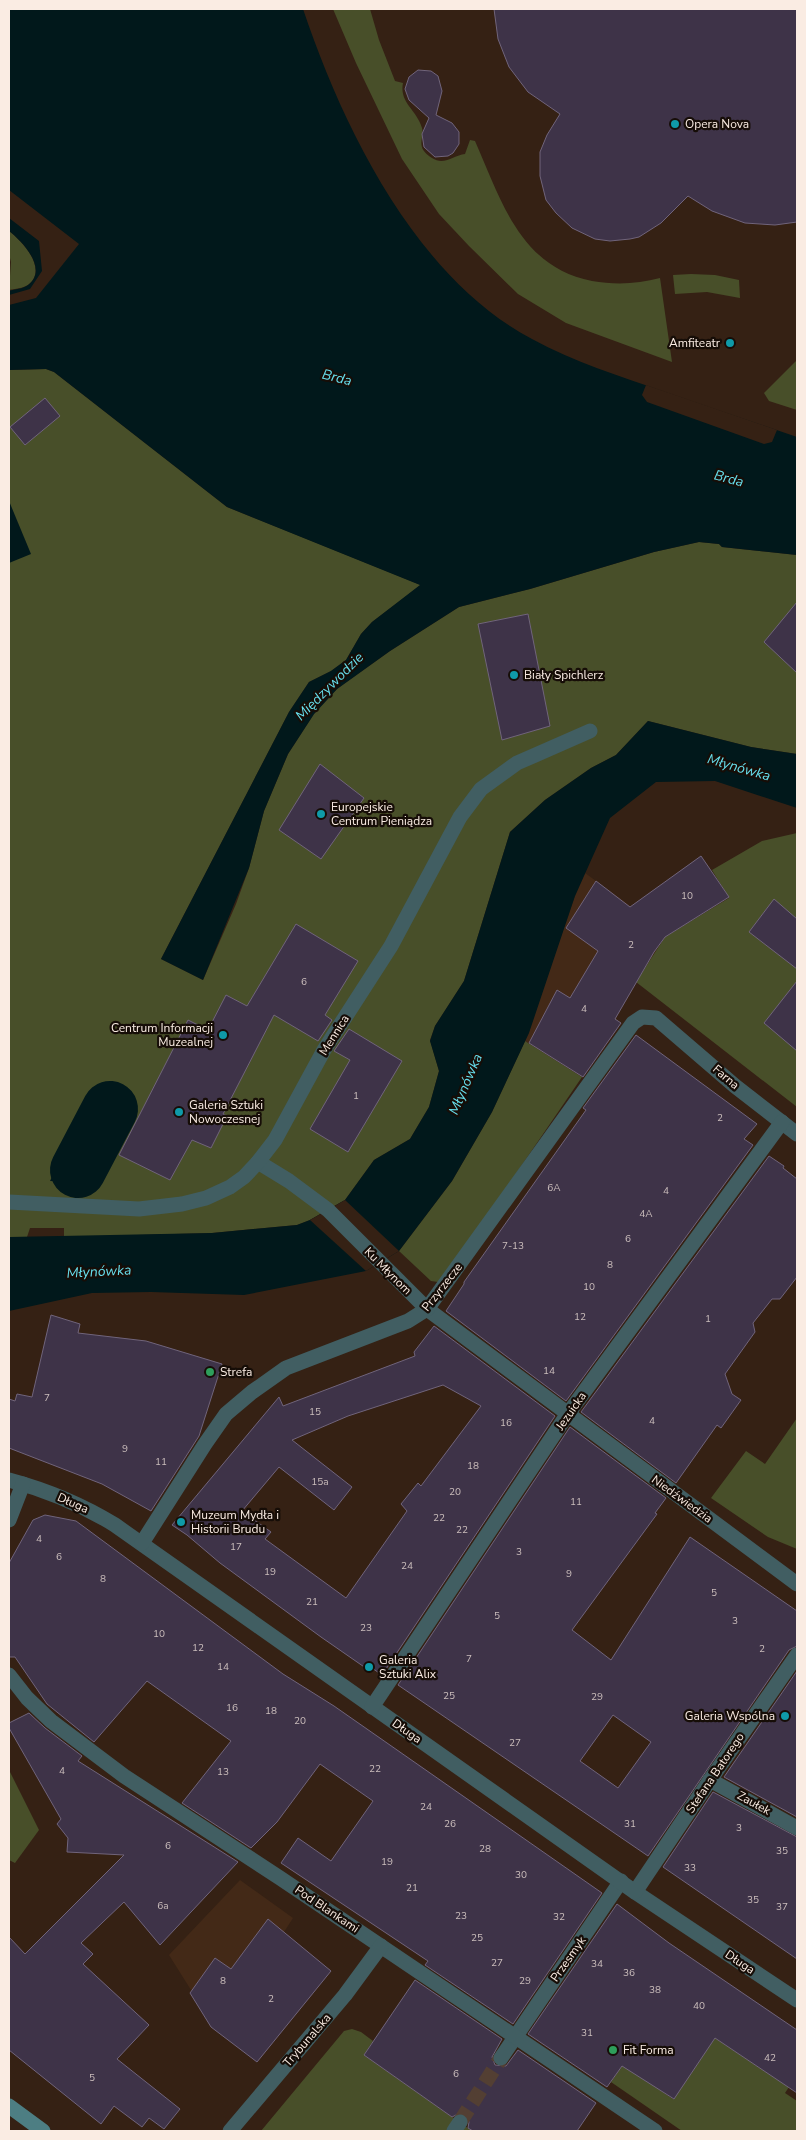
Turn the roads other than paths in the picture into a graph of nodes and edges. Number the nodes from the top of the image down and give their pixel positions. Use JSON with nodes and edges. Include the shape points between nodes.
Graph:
{"nodes":[{"id":1,"x":590,"y":731,"type":"dead end"},
{"id":2,"x":656,"y":1018,"type":"joint"},
{"id":3,"x":782,"y":1122,"type":"junction"},
{"id":4,"x":797,"y":1134,"type":"edge"},
{"id":5,"x":258,"y":1162,"type":"junction"},
{"id":6,"x":9,"y":1202,"type":"edge"},
{"id":7,"x":427,"y":1309,"type":"junction"},
{"id":8,"x":567,"y":1415,"type":"junction"},
{"id":9,"x":16,"y":1482,"type":"edge"},
{"id":10,"x":9,"y":1520,"type":"edge"},
{"id":11,"x":142,"y":1544,"type":"junction"},
{"id":12,"x":797,"y":1584,"type":"edge"},
{"id":13,"x":797,"y":1655,"type":"edge"},
{"id":14,"x":9,"y":1675,"type":"edge"},
{"id":15,"x":372,"y":1707,"type":"junction"},
{"id":16,"x":710,"y":1780,"type":"junction"},
{"id":17,"x":797,"y":1828,"type":"edge"},
{"id":18,"x":621,"y":1882,"type":"junction"},
{"id":19,"x":635,"y":1892,"type":"junction"},
{"id":20,"x":382,"y":1946,"type":"junction"},
{"id":21,"x":797,"y":2000,"type":"edge"},
{"id":22,"x":515,"y":2037,"type":"junction"},
{"id":23,"x":501,"y":2058,"type":"tunnel mouth"},
{"id":24,"x":9,"y":2106,"type":"edge"},
{"id":25,"x":43,"y":2131,"type":"edge"},
{"id":26,"x":230,"y":2131,"type":"edge"},
{"id":27,"x":655,"y":2131,"type":"edge"}],
"edges":[{"from":1,"to":5,"type":"street","name":"Mennica","via":[[517,763],[481,789],[460,817],[391,946],[324,1050],[275,1140]]},
{"from":2,"to":3,"type":"street","name":"Farna"},
{"from":2,"to":7,"type":"street","name":"Przyrzecze","via":[[642,1017],[633,1023]]},
{"from":3,"to":4,"type":"street","name":"Farna"},
{"from":3,"to":8,"type":"street","name":"Jezuicka"},
{"from":5,"to":6,"type":"street","name":"Mennica","via":[[230,1187],[182,1204],[139,1209]]},
{"from":5,"to":7,"type":"street","name":"Ku Młynom","via":[[328,1210]]},
{"from":7,"to":8,"type":"street","name":"Ku Młynom"},
{"from":7,"to":11,"type":"street","name":"Przyrzecze","via":[[408,1322],[286,1368],[259,1386],[226,1414]]},
{"from":8,"to":12,"type":"street","name":"Niedźwiedzia"},
{"from":8,"to":15,"type":"street","name":"Jezuicka"},
{"from":9,"to":10,"type":"street"},
{"from":9,"to":11,"type":"street","name":"Długa","via":[[83,1506]]},
{"from":11,"to":15,"type":"street","name":"Długa"},
{"from":13,"to":16,"type":"street","name":"Stefana Batorego"},
{"from":14,"to":20,"type":"street","name":"Pod Blankami","via":[[51,1721],[124,1776]]},
{"from":15,"to":18,"type":"street","name":"Długa"},
{"from":16,"to":17,"type":"street","name":"Zaułek"},
{"from":16,"to":19,"type":"street","name":"Stefana Batorego"},
{"from":18,"to":19,"type":"street","name":"Długa"},
{"from":18,"to":22,"type":"street","name":"Przesmyk"},
{"from":19,"to":21,"type":"street","name":"Długa"},
{"from":20,"to":22,"type":"street","name":"Pod Blankami"},
{"from":20,"to":26,"type":"street","name":"Trybunalska","via":[[345,1995]]},
{"from":22,"to":23,"type":"street","name":"Przesmyk"},
{"from":22,"to":27,"type":"street","name":"Pod Blankami"},
{"from":24,"to":25,"type":"main road"}]}
